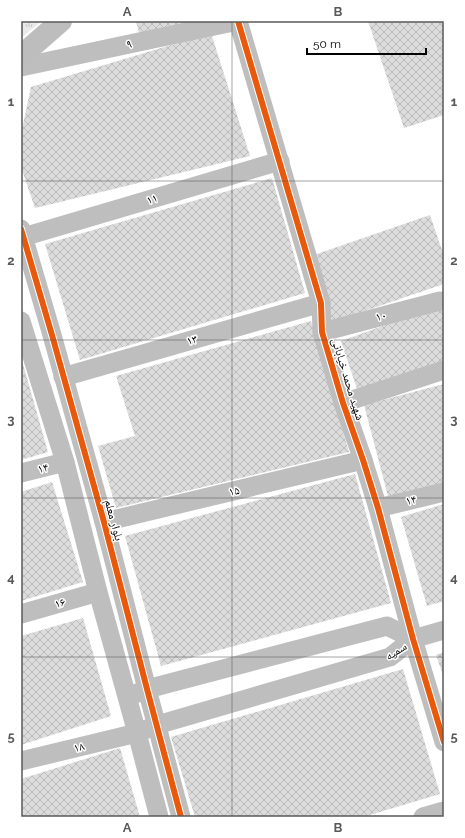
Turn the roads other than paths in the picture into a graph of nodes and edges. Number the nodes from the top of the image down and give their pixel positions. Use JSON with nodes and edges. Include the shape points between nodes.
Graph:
{"nodes":[{"id":1,"x":61,"y":21,"type":"edge"},
{"id":2,"x":238,"y":21,"type":"edge"},
{"id":3,"x":21,"y":56,"type":"edge"},
{"id":4,"x":21,"y":67,"type":"edge"},
{"id":5,"x":280,"y":161,"type":"junction"},
{"id":6,"x":22,"y":233,"type":"edge"},
{"id":7,"x":440,"y":300,"type":"dead end"},
{"id":8,"x":321,"y":303,"type":"junction"},
{"id":9,"x":23,"y":332,"type":"edge"},
{"id":10,"x":322,"y":332,"type":"junction"},
{"id":11,"x":444,"y":370,"type":"edge"},
{"id":12,"x":63,"y":377,"type":"junction"},
{"id":13,"x":343,"y":404,"type":"junction"},
{"id":14,"x":363,"y":460,"type":"junction"},
{"id":15,"x":65,"y":462,"type":"junction"},
{"id":16,"x":21,"y":473,"type":"edge"},
{"id":17,"x":444,"y":492,"type":"edge"},
{"id":18,"x":378,"y":508,"type":"junction"},
{"id":19,"x":104,"y":522,"type":"junction"},
{"id":20,"x":98,"y":592,"type":"junction"},
{"id":21,"x":21,"y":614,"type":"edge"},
{"id":22,"x":444,"y":630,"type":"edge"},
{"id":23,"x":413,"y":639,"type":"junction"},
{"id":24,"x":147,"y":689,"type":"junction"},
{"id":25,"x":127,"y":697,"type":"junction"},
{"id":26,"x":156,"y":724,"type":"junction"},
{"id":27,"x":137,"y":732,"type":"junction"},
{"id":28,"x":444,"y":742,"type":"edge"},
{"id":29,"x":21,"y":761,"type":"edge"},
{"id":30,"x":444,"y":811,"type":"edge"},
{"id":31,"x":158,"y":817,"type":"edge"},
{"id":32,"x":181,"y":817,"type":"edge"},
{"id":33,"x":423,"y":817,"type":"edge"}],
"edges":[{"from":1,"to":3,"type":"main road"},
{"from":2,"to":4,"type":"street","name":"۹"},
{"from":2,"to":5,"type":"street","name":"شهید محمد خیابانی"},
{"from":5,"to":6,"type":"street","name":"۱۱"},
{"from":5,"to":8,"type":"street","name":"شهید محمد خیابانی"},
{"from":6,"to":12,"type":"street","name":"بلوار معلم"},
{"from":7,"to":10,"type":"street","name":"۱۰"},
{"from":8,"to":10,"type":"street","name":"شهید محمد خیابانی"},
{"from":8,"to":12,"type":"street","name":"۱۳"},
{"from":9,"to":15,"type":"street"},
{"from":10,"to":13,"type":"street","name":"شهید محمد خیابانی"},
{"from":11,"to":13,"type":"street"},
{"from":12,"to":19,"type":"street","name":"بلوار معلم"},
{"from":13,"to":14,"type":"street","name":"شهید محمد خیابانی"},
{"from":14,"to":18,"type":"street","name":"شهید محمد خیابانی"},
{"from":14,"to":19,"type":"street","name":"۱۵"},
{"from":15,"to":16,"type":"street","name":"۱۴"},
{"from":15,"to":20,"type":"street"},
{"from":17,"to":18,"type":"street","name":"۱۴"},
{"from":18,"to":23,"type":"street","name":"شهید محمد خیابانی"},
{"from":19,"to":24,"type":"street","name":"بلوار معلم"},
{"from":20,"to":21,"type":"street","name":"۱۶"},
{"from":20,"to":25,"type":"street"},
{"from":22,"to":23,"type":"street"},
{"from":23,"to":24,"type":"street","name":"سمیه","via":[[387,626]]},
{"from":23,"to":26,"type":"street","name":"سمیه","via":[[390,657]]},
{"from":23,"to":28,"type":"street","name":"شهید محمد خیابانی"},
{"from":24,"to":25,"type":"street","name":"سمیه"},
{"from":24,"to":26,"type":"street","name":"بلوار معلم"},
{"from":25,"to":27,"type":"street"},
{"from":26,"to":27,"type":"street","name":"سمیه"},
{"from":26,"to":32,"type":"street","name":"بلوار معلم"},
{"from":27,"to":29,"type":"street","name":"۱۸"},
{"from":27,"to":31,"type":"street"},
{"from":30,"to":33,"type":"street"}]}
